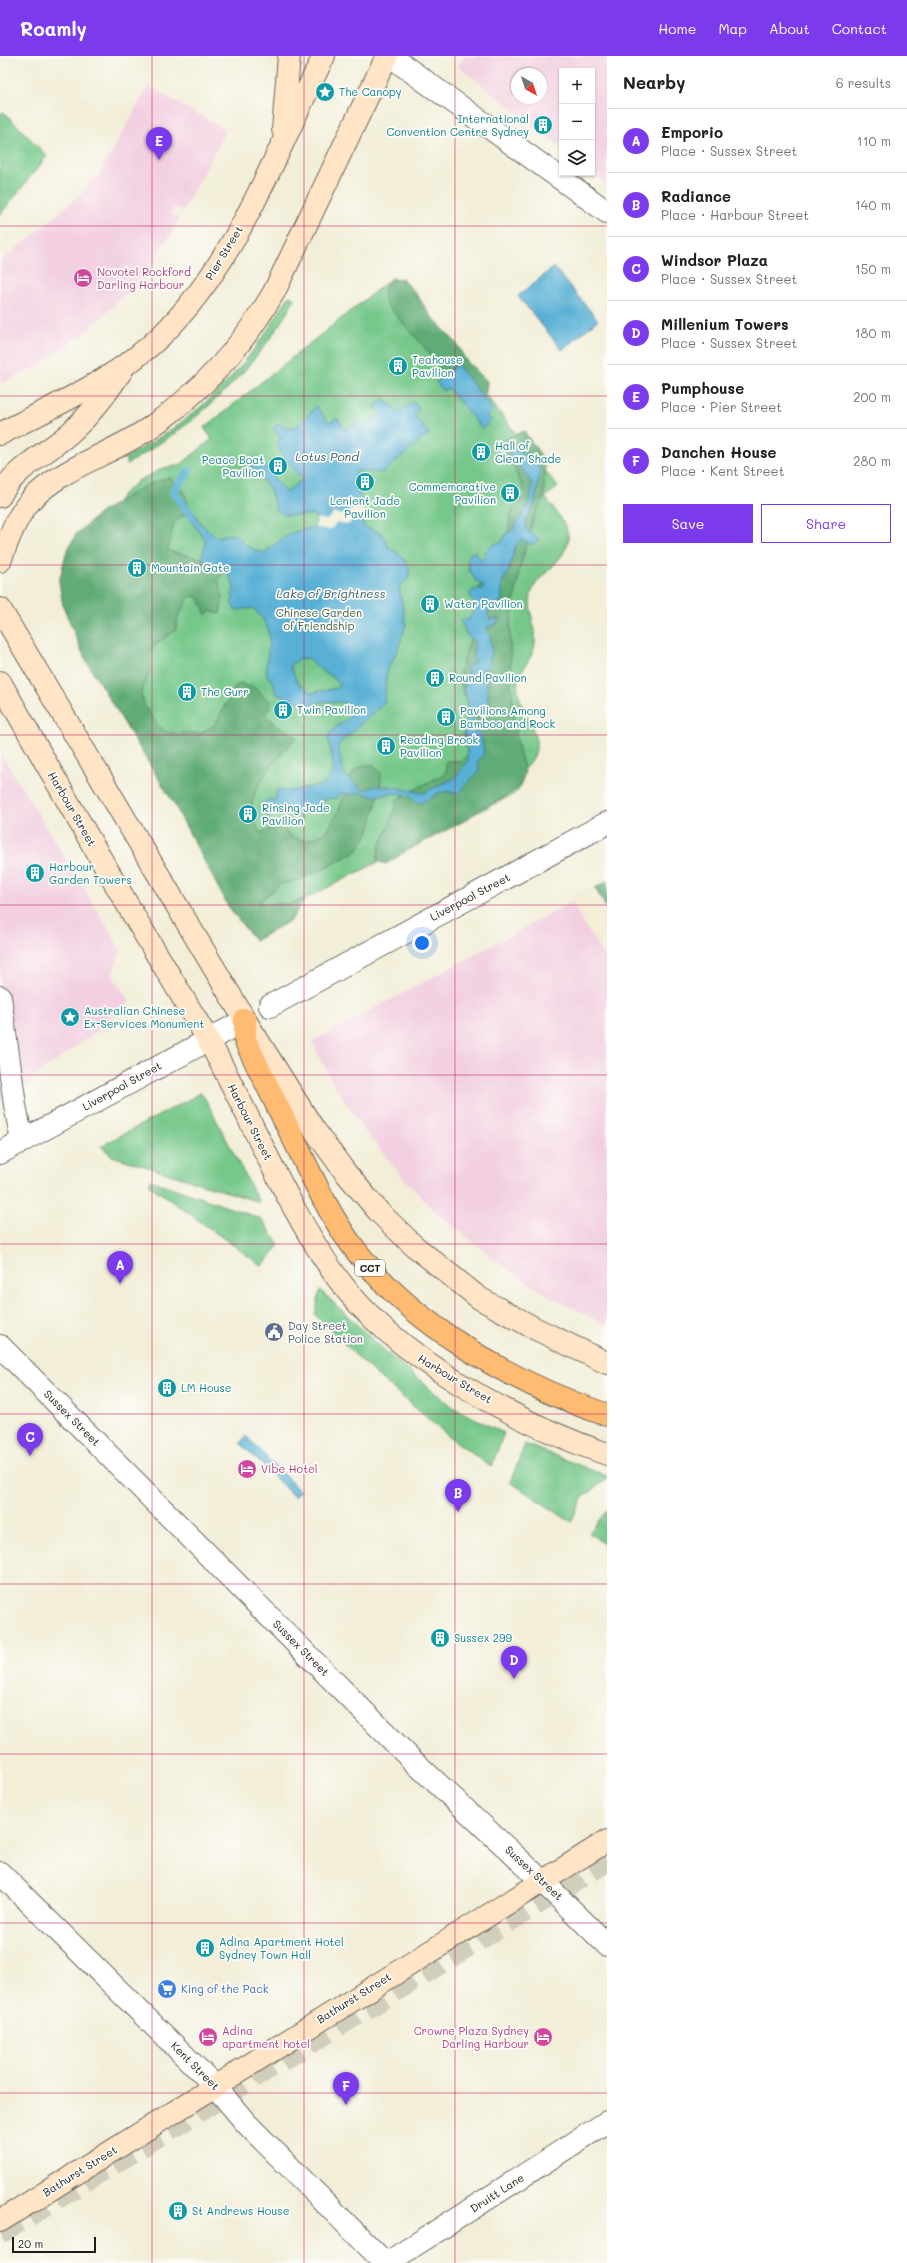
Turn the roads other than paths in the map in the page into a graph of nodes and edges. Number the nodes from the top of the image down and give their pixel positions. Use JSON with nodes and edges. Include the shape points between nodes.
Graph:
{"nodes":[{"id":1,"x":289,"y":56,"type":"edge"},
{"id":2,"x":324,"y":56,"type":"edge"},
{"id":3,"x":394,"y":60,"type":"edge"},
{"id":4,"x":282,"y":143,"type":"junction"},
{"id":5,"x":607,"y":212,"type":"edge"},
{"id":6,"x":95,"y":395,"type":"junction"},
{"id":7,"x":0,"y":434,"type":"edge"},
{"id":8,"x":0,"y":496,"type":"edge"},
{"id":9,"x":0,"y":561,"type":"edge"},
{"id":10,"x":0,"y":609,"type":"edge"},
{"id":11,"x":0,"y":682,"type":"edge"},
{"id":12,"x":607,"y":823,"type":"edge"},
{"id":13,"x":0,"y":997,"type":"edge"},
{"id":14,"x":270,"y":1006,"type":"dead end"},
{"id":15,"x":245,"y":1020,"type":"junction"},
{"id":16,"x":208,"y":1040,"type":"junction"},
{"id":17,"x":22,"y":1141,"type":"junction"},
{"id":18,"x":0,"y":1153,"type":"edge"},
{"id":19,"x":0,"y":1346,"type":"edge"},
{"id":20,"x":607,"y":1363,"type":"edge"},
{"id":21,"x":607,"y":1415,"type":"edge"},
{"id":22,"x":607,"y":1454,"type":"edge"},
{"id":23,"x":607,"y":1841,"type":"edge"},
{"id":24,"x":0,"y":1873,"type":"edge"},
{"id":25,"x":542,"y":1880,"type":"junction"},
{"id":26,"x":607,"y":1945,"type":"edge"},
{"id":27,"x":214,"y":2085,"type":"junction"},
{"id":28,"x":607,"y":2122,"type":"edge"},
{"id":29,"x":0,"y":2221,"type":"edge"},
{"id":30,"x":386,"y":2263,"type":"edge"}],
"edges":[{"from":1,"to":4,"type":"main road"},
{"from":2,"to":4,"type":"main road","name":"Pier Street"},
{"from":3,"to":5,"type":"street"},
{"from":3,"to":9,"type":"main road","via":[[255,325],[227,360],[174,411],[120,446],[48,485],[31,500],[15,524]]},
{"from":4,"to":6,"type":"main road","name":"Pier Street","via":[[221,261],[186,309],[162,335],[127,363]]},
{"from":6,"to":7,"type":"main road","name":"Pier Street"},
{"from":6,"to":8,"type":"main road","via":[[70,433],[14,476]]},
{"from":10,"to":15,"type":"main road"},
{"from":11,"to":16,"type":"main road","name":"Harbour Street"},
{"from":12,"to":14,"type":"street","name":"Liverpool Street"},
{"from":13,"to":17,"type":"street","via":[[14,1105]]},
{"from":15,"to":16,"type":"street","name":"Liverpool Street"},
{"from":15,"to":20,"type":"main road","via":[[313,1128],[345,1172],[379,1212],[413,1245],[479,1298]]},
{"from":15,"to":21,"type":"highway","number":"CCT","via":[[245,1040],[321,1194],[346,1237],[370,1267],[412,1308],[461,1345],[575,1404]]},
{"from":16,"to":17,"type":"street","name":"Liverpool Street"},
{"from":16,"to":22,"type":"main road","name":"Harbour Street","via":[[298,1216],[339,1280],[376,1321],[416,1356],[456,1381],[529,1421],[575,1443]]},
{"from":17,"to":18,"type":"street","name":"Liverpool Street"},
{"from":19,"to":25,"type":"street","name":"Sussex Street","via":[[410,1758]]},
{"from":23,"to":25,"type":"main road","name":"Bathurst Street"},
{"from":24,"to":27,"type":"street","name":"Kent Street"},
{"from":25,"to":26,"type":"street","name":"Sussex Street"},
{"from":25,"to":27,"type":"main road","name":"Bathurst Street"},
{"from":27,"to":29,"type":"main road","name":"Bathurst Street","via":[[169,2116]]},
{"from":27,"to":30,"type":"street","name":"Kent Street","via":[[246,2123]]},
{"from":28,"to":30,"type":"street","name":"Druitt Lane"}]}
